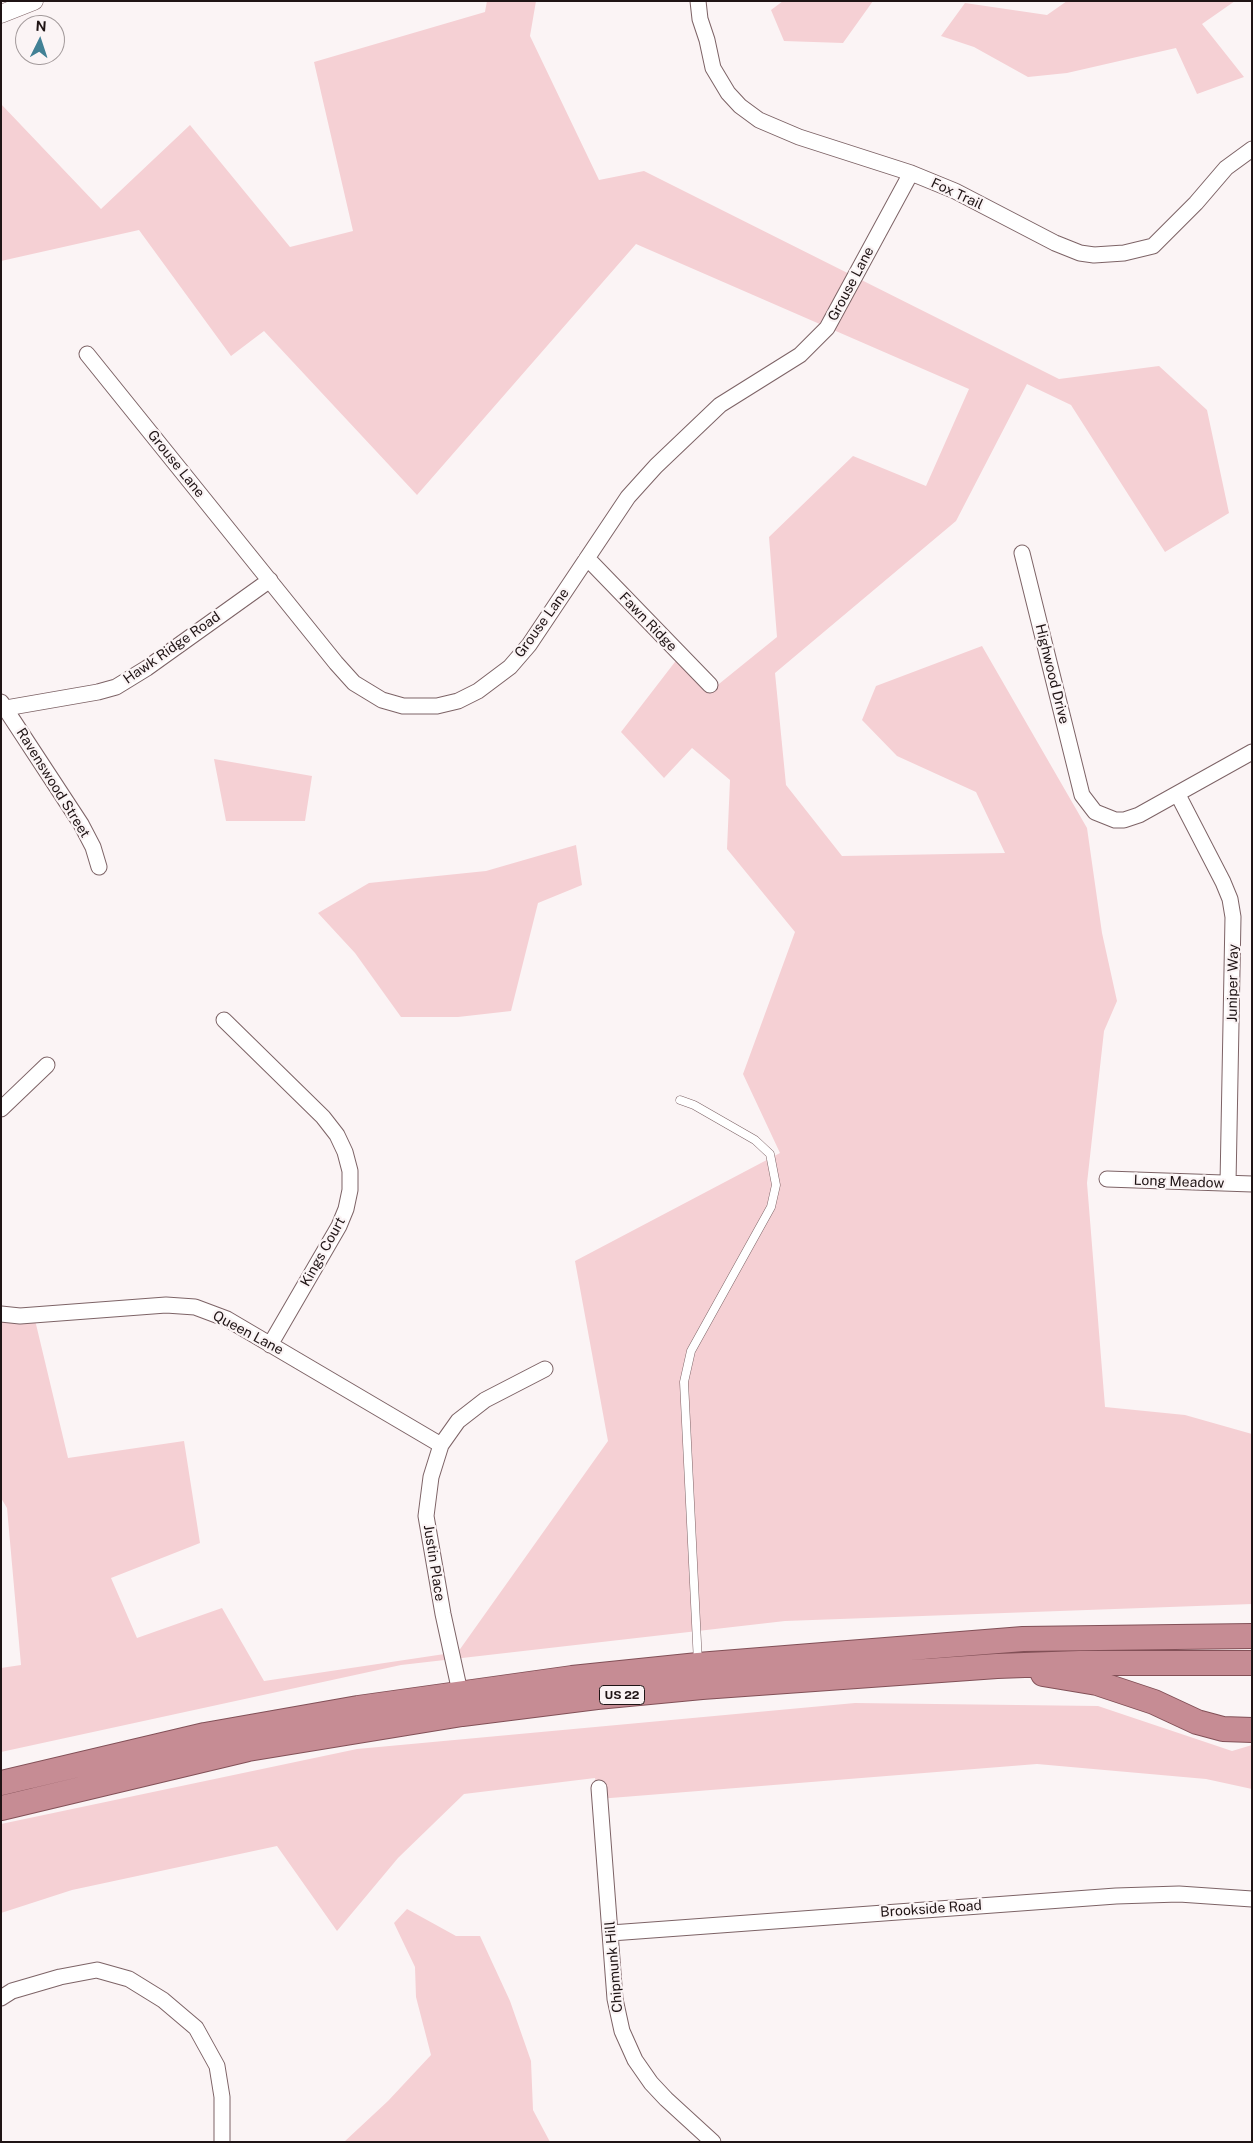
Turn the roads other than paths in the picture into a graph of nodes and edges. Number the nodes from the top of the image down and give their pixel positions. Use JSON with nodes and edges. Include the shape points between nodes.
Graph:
{"nodes":[{"id":1,"x":34,"y":1,"type":"edge"},
{"id":2,"x":698,"y":1,"type":"edge"},
{"id":3,"x":1,"y":14,"type":"edge"},
{"id":4,"x":1252,"y":149,"type":"edge"},
{"id":5,"x":911,"y":173,"type":"junction"},
{"id":6,"x":87,"y":354,"type":"dead end"},
{"id":7,"x":1022,"y":553,"type":"dead end"},
{"id":8,"x":587,"y":558,"type":"junction"},
{"id":9,"x":270,"y":580,"type":"junction"},
{"id":10,"x":710,"y":685,"type":"dead end"},
{"id":11,"x":4,"y":705,"type":"edge"},
{"id":12,"x":1252,"y":752,"type":"edge"},
{"id":13,"x":1178,"y":795,"type":"junction"},
{"id":14,"x":99,"y":867,"type":"dead end"},
{"id":15,"x":224,"y":1020,"type":"dead end"},
{"id":16,"x":47,"y":1065,"type":"dead end"},
{"id":17,"x":680,"y":1100,"type":"dead end"},
{"id":18,"x":1,"y":1109,"type":"edge"},
{"id":19,"x":1107,"y":1179,"type":"dead end"},
{"id":20,"x":1228,"y":1183,"type":"junction"},
{"id":21,"x":1252,"y":1184,"type":"edge"},
{"id":22,"x":1,"y":1314,"type":"edge"},
{"id":23,"x":270,"y":1345,"type":"junction"},
{"id":24,"x":546,"y":1369,"type":"dead end"},
{"id":25,"x":441,"y":1445,"type":"junction"},
{"id":26,"x":1252,"y":1636,"type":"edge"},
{"id":27,"x":1252,"y":1663,"type":"edge"},
{"id":28,"x":698,"y":1665,"type":"junction"},
{"id":29,"x":997,"y":1666,"type":"junction"},
{"id":30,"x":460,"y":1692,"type":"junction"},
{"id":31,"x":1252,"y":1730,"type":"edge"},
{"id":32,"x":1,"y":1783,"type":"edge"},
{"id":33,"x":600,"y":1788,"type":"dead end"},
{"id":34,"x":1,"y":1808,"type":"edge"},
{"id":35,"x":1252,"y":1899,"type":"edge"},
{"id":36,"x":611,"y":1933,"type":"junction"},
{"id":37,"x":1,"y":1998,"type":"edge"},
{"id":38,"x":222,"y":2142,"type":"edge"},
{"id":39,"x":713,"y":2142,"type":"edge"}],
"edges":[{"from":1,"to":3,"type":"street"},
{"from":2,"to":5,"type":"street","name":"Fox Trail","via":[[713,68],[728,94],[740,106],[759,120],[799,137]]},
{"from":4,"to":5,"type":"street","name":"Fox Trail","via":[[1226,168],[1153,246],[1109,255],[1080,253],[1055,243],[955,191]]},
{"from":5,"to":8,"type":"street","name":"Grouse Lane","via":[[827,328],[800,354],[720,405],[656,466],[628,497]]},
{"from":6,"to":9,"type":"street","name":"Grouse Lane"},
{"from":7,"to":13,"type":"street","name":"Highwood Drive","via":[[1082,795],[1095,812],[1107,818],[1124,820]]},
{"from":8,"to":9,"type":"street","name":"Grouse Lane","via":[[529,645],[510,667],[478,691],[458,701],[428,707],[403,706],[382,700],[354,683]]},
{"from":8,"to":10,"type":"street","name":"Fawn Ridge"},
{"from":9,"to":11,"type":"street","name":"Hawk Ridge Road","via":[[147,668],[116,686],[98,692]]},
{"from":11,"to":14,"type":"street","name":"Ravenswood Street","via":[[81,824],[93,846]]},
{"from":12,"to":13,"type":"street"},
{"from":13,"to":20,"type":"street","name":"Juniper Way","via":[[1230,899]]},
{"from":15,"to":23,"type":"street","name":"Kings Court","via":[[323,1117],[346,1152],[350,1171],[350,1190],[339,1226]]},
{"from":16,"to":18,"type":"street"},
{"from":17,"to":28,"type":"lane","via":[[755,1140],[770,1154],[776,1185],[771,1207],[691,1351],[684,1382]]},
{"from":19,"to":20,"type":"street","name":"Long Meadow"},
{"from":20,"to":21,"type":"street","name":"Long Meadow"},
{"from":22,"to":23,"type":"street","name":"Queen Lane","via":[[20,1316],[166,1305],[195,1307],[227,1319]]},
{"from":23,"to":25,"type":"street","name":"Queen Lane"},
{"from":24,"to":25,"type":"street","name":"Justin Place","via":[[485,1400],[458,1421]]},
{"from":25,"to":30,"type":"street","name":"Justin Place","via":[[431,1477],[426,1516]]},
{"from":26,"to":28,"type":"highway","number":"US 22","via":[[1023,1638]]},
{"from":27,"to":29,"type":"highway","number":"US 22","via":[[1080,1662]]},
{"from":28,"to":30,"type":"highway","number":"US 22"},
{"from":29,"to":31,"type":"highway","via":[[1097,1683],[1223,1730]]},
{"from":29,"to":34,"type":"highway","number":"US 22","via":[[702,1687],[462,1714],[248,1749]]},
{"from":30,"to":32,"type":"highway","number":"US 22","via":[[205,1735]]},
{"from":33,"to":36,"type":"street","name":"Chipmunk Hill"},
{"from":35,"to":36,"type":"street","name":"Brookside Road","via":[[1179,1894],[1116,1896]]},
{"from":36,"to":39,"type":"street","name":"Chipmunk Hill","via":[[615,1999],[628,2046],[651,2083]]},
{"from":37,"to":38,"type":"street","via":[[12,1991],[60,1977],[97,1970],[130,1979],[163,2000],[196,2028],[216,2066],[222,2097]]}]}
